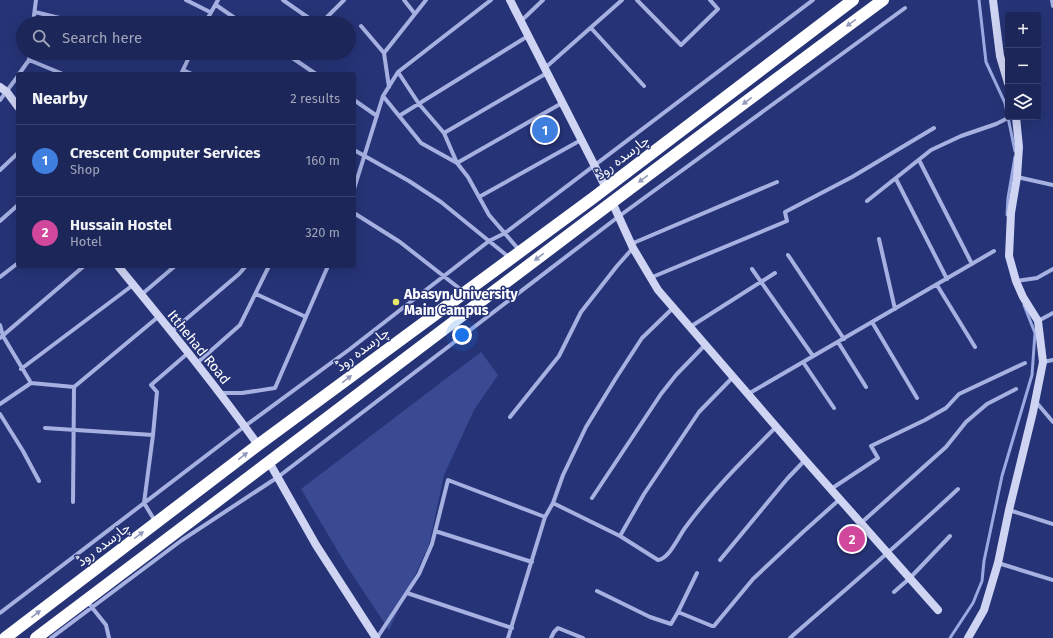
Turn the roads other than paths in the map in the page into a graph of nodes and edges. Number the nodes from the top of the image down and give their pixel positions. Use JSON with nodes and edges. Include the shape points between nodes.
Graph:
{"nodes":[{"id":1,"x":36,"y":0,"type":"edge"},
{"id":2,"x":186,"y":0,"type":"edge"},
{"id":3,"x":218,"y":0,"type":"edge"},
{"id":4,"x":283,"y":0,"type":"edge"},
{"id":5,"x":344,"y":0,"type":"edge"},
{"id":6,"x":404,"y":0,"type":"edge"},
{"id":7,"x":426,"y":0,"type":"edge"},
{"id":8,"x":492,"y":0,"type":"edge"},
{"id":9,"x":510,"y":0,"type":"edge"},
{"id":10,"x":543,"y":0,"type":"edge"},
{"id":11,"x":622,"y":0,"type":"edge"},
{"id":12,"x":637,"y":0,"type":"edge"},
{"id":13,"x":710,"y":0,"type":"edge"},
{"id":14,"x":813,"y":0,"type":"edge"},
{"id":15,"x":853,"y":0,"type":"edge"},
{"id":16,"x":883,"y":0,"type":"edge"},
{"id":17,"x":993,"y":0,"type":"edge"},
{"id":18,"x":1052,"y":0,"type":"edge"},
{"id":19,"x":216,"y":5,"type":"junction"},
{"id":20,"x":1053,"y":6,"type":"edge"},
{"id":21,"x":905,"y":8,"type":"dead end"},
{"id":22,"x":35,"y":12,"type":"junction"},
{"id":23,"x":210,"y":12,"type":"junction"},
{"id":24,"x":415,"y":14,"type":"junction"},
{"id":25,"x":34,"y":16,"type":"edge"},
{"id":26,"x":51,"y":16,"type":"edge"},
{"id":27,"x":208,"y":16,"type":"edge"},
{"id":28,"x":232,"y":16,"type":"edge"},
{"id":29,"x":306,"y":16,"type":"edge"},
{"id":30,"x":328,"y":16,"type":"edge"},
{"id":31,"x":521,"y":21,"type":"junction"},
{"id":32,"x":361,"y":26,"type":"dead end"},
{"id":33,"x":591,"y":28,"type":"junction"},
{"id":34,"x":528,"y":36,"type":"junction"},
{"id":35,"x":384,"y":53,"type":"junction"},
{"id":36,"x":29,"y":60,"type":"joint"},
{"id":37,"x":188,"y":60,"type":"edge"},
{"id":38,"x":295,"y":60,"type":"edge"},
{"id":39,"x":546,"y":70,"type":"junction"},
{"id":40,"x":21,"y":72,"type":"edge"},
{"id":41,"x":58,"y":72,"type":"edge"},
{"id":42,"x":182,"y":72,"type":"edge"},
{"id":43,"x":313,"y":72,"type":"edge"},
{"id":44,"x":398,"y":72,"type":"junction"},
{"id":45,"x":1005,"y":73,"type":"edge"},
{"id":46,"x":16,"y":78,"type":"edge"},
{"id":47,"x":644,"y":86,"type":"dead end"},
{"id":48,"x":389,"y":87,"type":"junction"},
{"id":49,"x":4,"y":89,"type":"edge"},
{"id":50,"x":383,"y":96,"type":"junction"},
{"id":51,"x":0,"y":100,"type":"edge"},
{"id":52,"x":356,"y":101,"type":"edge"},
{"id":53,"x":563,"y":103,"type":"junction"},
{"id":54,"x":16,"y":104,"type":"edge"},
{"id":55,"x":419,"y":104,"type":"junction"},
{"id":56,"x":377,"y":116,"type":"junction"},
{"id":57,"x":399,"y":116,"type":"junction"},
{"id":58,"x":1005,"y":120,"type":"edge"},
{"id":59,"x":1016,"y":120,"type":"edge"},
{"id":60,"x":934,"y":128,"type":"dead end"},
{"id":61,"x":444,"y":132,"type":"junction"},
{"id":62,"x":582,"y":140,"type":"junction"},
{"id":63,"x":356,"y":151,"type":"edge"},
{"id":64,"x":16,"y":155,"type":"edge"},
{"id":65,"x":364,"y":155,"type":"junction"},
{"id":66,"x":919,"y":160,"type":"junction"},
{"id":67,"x":457,"y":163,"type":"junction"},
{"id":68,"x":595,"y":166,"type":"junction"},
{"id":69,"x":0,"y":170,"type":"edge"},
{"id":70,"x":1017,"y":177,"type":"junction"},
{"id":71,"x":896,"y":179,"type":"junction"},
{"id":72,"x":356,"y":182,"type":"edge"},
{"id":73,"x":777,"y":182,"type":"dead end"},
{"id":74,"x":1053,"y":185,"type":"edge"},
{"id":75,"x":606,"y":188,"type":"junction"},
{"id":76,"x":479,"y":197,"type":"junction"},
{"id":77,"x":867,"y":201,"type":"dead end"},
{"id":78,"x":612,"y":202,"type":"junction"},
{"id":79,"x":16,"y":207,"type":"edge"},
{"id":80,"x":356,"y":214,"type":"edge"},
{"id":81,"x":618,"y":217,"type":"junction"},
{"id":82,"x":0,"y":221,"type":"edge"},
{"id":83,"x":505,"y":233,"type":"junction"},
{"id":84,"x":879,"y":239,"type":"dead end"},
{"id":85,"x":489,"y":241,"type":"junction"},
{"id":86,"x":632,"y":246,"type":"junction"},
{"id":87,"x":994,"y":251,"type":"dead end"},
{"id":88,"x":515,"y":255,"type":"junction"},
{"id":89,"x":788,"y":255,"type":"dead end"},
{"id":90,"x":972,"y":264,"type":"junction"},
{"id":91,"x":16,"y":265,"type":"edge"},
{"id":92,"x":82,"y":268,"type":"edge"},
{"id":93,"x":120,"y":268,"type":"edge"},
{"id":94,"x":173,"y":268,"type":"edge"},
{"id":95,"x":244,"y":268,"type":"edge"},
{"id":96,"x":268,"y":268,"type":"edge"},
{"id":97,"x":327,"y":268,"type":"edge"},
{"id":98,"x":752,"y":269,"type":"dead end"},
{"id":99,"x":1053,"y":269,"type":"edge"},
{"id":100,"x":775,"y":273,"type":"dead end"},
{"id":101,"x":0,"y":277,"type":"edge"},
{"id":102,"x":445,"y":277,"type":"junction"},
{"id":103,"x":650,"y":278,"type":"junction"},
{"id":104,"x":947,"y":278,"type":"junction"},
{"id":105,"x":1016,"y":281,"type":"junction"},
{"id":106,"x":761,"y":282,"type":"junction"},
{"id":107,"x":937,"y":284,"type":"junction"},
{"id":108,"x":133,"y":285,"type":"junction"},
{"id":109,"x":464,"y":293,"type":"junction"},
{"id":110,"x":256,"y":294,"type":"junction"},
{"id":111,"x":141,"y":296,"type":"junction"},
{"id":112,"x":673,"y":308,"type":"junction"},
{"id":113,"x":896,"y":308,"type":"junction"},
{"id":114,"x":1053,"y":313,"type":"edge"},
{"id":115,"x":158,"y":317,"type":"junction"},
{"id":116,"x":306,"y":317,"type":"junction"},
{"id":117,"x":1038,"y":321,"type":"junction"},
{"id":118,"x":872,"y":322,"type":"junction"},
{"id":119,"x":0,"y":325,"type":"edge"},
{"id":120,"x":690,"y":327,"type":"junction"},
{"id":121,"x":171,"y":332,"type":"junction"},
{"id":122,"x":1,"y":337,"type":"edge"},
{"id":123,"x":844,"y":338,"type":"junction"},
{"id":124,"x":838,"y":342,"type":"junction"},
{"id":125,"x":705,"y":345,"type":"junction"},
{"id":126,"x":974,"y":347,"type":"dead end"},
{"id":127,"x":189,"y":353,"type":"junction"},
{"id":128,"x":813,"y":356,"type":"junction"},
{"id":129,"x":1053,"y":360,"type":"edge"},
{"id":130,"x":803,"y":362,"type":"junction"},
{"id":131,"x":1043,"y":362,"type":"junction"},
{"id":132,"x":197,"y":363,"type":"junction"},
{"id":133,"x":1025,"y":363,"type":"dead end"},
{"id":134,"x":363,"y":367,"type":"junction"},
{"id":135,"x":21,"y":369,"type":"junction"},
{"id":136,"x":733,"y":378,"type":"junction"},
{"id":137,"x":31,"y":383,"type":"junction"},
{"id":138,"x":374,"y":383,"type":"junction"},
{"id":139,"x":74,"y":387,"type":"junction"},
{"id":140,"x":866,"y":387,"type":"dead end"},
{"id":141,"x":1016,"y":389,"type":"dead end"},
{"id":142,"x":220,"y":393,"type":"junction"},
{"id":143,"x":748,"y":394,"type":"junction"},
{"id":144,"x":916,"y":398,"type":"dead end"},
{"id":145,"x":1035,"y":402,"type":"junction"},
{"id":146,"x":0,"y":404,"type":"edge"},
{"id":147,"x":834,"y":408,"type":"dead end"},
{"id":148,"x":1053,"y":412,"type":"edge"},
{"id":149,"x":0,"y":414,"type":"edge"},
{"id":150,"x":510,"y":417,"type":"dead end"},
{"id":151,"x":1048,"y":417,"type":"junction"},
{"id":152,"x":1053,"y":422,"type":"edge"},
{"id":153,"x":245,"y":426,"type":"junction"},
{"id":154,"x":776,"y":426,"type":"junction"},
{"id":155,"x":45,"y":428,"type":"dead end"},
{"id":156,"x":74,"y":430,"type":"junction"},
{"id":157,"x":153,"y":435,"type":"junction"},
{"id":158,"x":258,"y":445,"type":"junction"},
{"id":159,"x":805,"y":460,"type":"junction"},
{"id":160,"x":269,"y":462,"type":"junction"},
{"id":161,"x":278,"y":476,"type":"junction"},
{"id":162,"x":39,"y":481,"type":"dead end"},
{"id":163,"x":831,"y":489,"type":"junction"},
{"id":164,"x":958,"y":489,"type":"dead end"},
{"id":165,"x":592,"y":498,"type":"dead end"},
{"id":166,"x":840,"y":499,"type":"junction"},
{"id":167,"x":74,"y":502,"type":"dead end"},
{"id":168,"x":144,"y":503,"type":"junction"},
{"id":169,"x":553,"y":503,"type":"junction"},
{"id":170,"x":1009,"y":510,"type":"junction"},
{"id":171,"x":545,"y":517,"type":"junction"},
{"id":172,"x":156,"y":523,"type":"junction"},
{"id":173,"x":861,"y":523,"type":"junction"},
{"id":174,"x":1053,"y":524,"type":"edge"},
{"id":175,"x":435,"y":531,"type":"junction"},
{"id":176,"x":620,"y":536,"type":"junction"},
{"id":177,"x":950,"y":536,"type":"dead end"},
{"id":178,"x":887,"y":552,"type":"junction"},
{"id":179,"x":720,"y":560,"type":"dead end"},
{"id":180,"x":532,"y":562,"type":"junction"},
{"id":181,"x":998,"y":563,"type":"junction"},
{"id":182,"x":697,"y":573,"type":"dead end"},
{"id":183,"x":910,"y":578,"type":"junction"},
{"id":184,"x":1053,"y":580,"type":"edge"},
{"id":185,"x":597,"y":591,"type":"dead end"},
{"id":186,"x":894,"y":592,"type":"dead end"},
{"id":187,"x":407,"y":593,"type":"junction"},
{"id":188,"x":89,"y":604,"type":"junction"},
{"id":189,"x":938,"y":610,"type":"dead end"},
{"id":190,"x":678,"y":612,"type":"junction"},
{"id":191,"x":0,"y":613,"type":"edge"},
{"id":192,"x":512,"y":628,"type":"junction"},
{"id":193,"x":5,"y":638,"type":"edge"},
{"id":194,"x":36,"y":638,"type":"edge"},
{"id":195,"x":51,"y":638,"type":"edge"},
{"id":196,"x":109,"y":638,"type":"edge"},
{"id":197,"x":377,"y":638,"type":"edge"},
{"id":198,"x":508,"y":638,"type":"edge"},
{"id":199,"x":552,"y":638,"type":"edge"},
{"id":200,"x":583,"y":638,"type":"edge"},
{"id":201,"x":790,"y":638,"type":"edge"},
{"id":202,"x":968,"y":638,"type":"edge"}],
"edges":[{"from":1,"to":22,"type":"street"},
{"from":2,"to":23,"type":"street"},
{"from":3,"to":19,"type":"street"},
{"from":4,"to":29,"type":"street"},
{"from":5,"to":30,"type":"street"},
{"from":6,"to":24,"type":"street"},
{"from":7,"to":24,"type":"street"},
{"from":8,"to":44,"type":"street"},
{"from":9,"to":31,"type":"street"},
{"from":10,"to":31,"type":"street"},
{"from":11,"to":33,"type":"street"},
{"from":12,"to":13,"type":"street","via":[[680,45],[718,9]]},
{"from":14,"to":68,"type":"street"},
{"from":15,"to":75,"type":"highway","name":"چارسدہ روڈ"},
{"from":16,"to":78,"type":"highway","one_way":true},
{"from":17,"to":45,"type":"street","via":[[1000,56]]},
{"from":18,"to":20,"type":"street"},
{"from":19,"to":23,"type":"street"},
{"from":19,"to":28,"type":"street"},
{"from":21,"to":81,"type":"street"},
{"from":22,"to":25,"type":"street"},
{"from":22,"to":26,"type":"street"},
{"from":23,"to":27,"type":"street"},
{"from":24,"to":35,"type":"street"},
{"from":31,"to":34,"type":"street"},
{"from":32,"to":35,"type":"street"},
{"from":33,"to":39,"type":"street"},
{"from":33,"to":47,"type":"street"},
{"from":34,"to":39,"type":"street"},
{"from":34,"to":55,"type":"street"},
{"from":35,"to":48,"type":"street"},
{"from":36,"to":40,"type":"street"},
{"from":36,"to":41,"type":"street"},
{"from":37,"to":42,"type":"street"},
{"from":38,"to":43,"type":"street"},
{"from":39,"to":53,"type":"street"},
{"from":39,"to":61,"type":"street"},
{"from":44,"to":48,"type":"street"},
{"from":44,"to":55,"type":"street"},
{"from":46,"to":49,"type":"street"},
{"from":48,"to":50,"type":"street"},
{"from":49,"to":51,"type":"street"},
{"from":49,"to":54,"type":"street"},
{"from":50,"to":56,"type":"street"},
{"from":50,"to":57,"type":"street"},
{"from":52,"to":56,"type":"street"},
{"from":53,"to":62,"type":"street"},
{"from":53,"to":67,"type":"street"},
{"from":55,"to":57,"type":"street"},
{"from":55,"to":61,"type":"street"},
{"from":56,"to":65,"type":"street"},
{"from":57,"to":67,"type":"street","via":[[421,143]]},
{"from":58,"to":66,"type":"street","via":[[961,136],[932,150]]},
{"from":59,"to":70,"type":"street","via":[[1019,147]]},
{"from":60,"to":103,"type":"street","via":[[785,212],[787,221]]},
{"from":61,"to":67,"type":"street"},
{"from":62,"to":68,"type":"street"},
{"from":62,"to":76,"type":"street"},
{"from":63,"to":65,"type":"street"},
{"from":64,"to":69,"type":"street"},
{"from":65,"to":72,"type":"street"},
{"from":65,"to":85,"type":"street","via":[[441,202]]},
{"from":66,"to":71,"type":"street"},
{"from":66,"to":90,"type":"street"},
{"from":67,"to":76,"type":"street"},
{"from":68,"to":75,"type":"street"},
{"from":68,"to":83,"type":"street"},
{"from":70,"to":74,"type":"street"},
{"from":70,"to":105,"type":"street","via":[[1011,213],[1009,256]]},
{"from":71,"to":77,"type":"street"},
{"from":71,"to":104,"type":"street"},
{"from":73,"to":86,"type":"street"},
{"from":75,"to":88,"type":"highway","name":"چارسدہ روڈ"},
{"from":76,"to":83,"type":"street","via":[[489,215]]},
{"from":78,"to":81,"type":"street"},
{"from":78,"to":138,"type":"highway","one_way":true},
{"from":79,"to":82,"type":"street"},
{"from":80,"to":102,"type":"street","via":[[400,242]]},
{"from":81,"to":86,"type":"street"},
{"from":81,"to":161,"type":"street"},
{"from":83,"to":85,"type":"street"},
{"from":83,"to":88,"type":"street"},
{"from":84,"to":113,"type":"street"},
{"from":85,"to":88,"type":"street"},
{"from":85,"to":102,"type":"street"},
{"from":86,"to":103,"type":"street"},
{"from":86,"to":150,"type":"street","via":[[581,312],[559,356]]},
{"from":87,"to":90,"type":"street"},
{"from":88,"to":109,"type":"highway","name":"چارسدہ روڈ"},
{"from":89,"to":123,"type":"street"},
{"from":90,"to":104,"type":"street"},
{"from":91,"to":101,"type":"street"},
{"from":92,"to":122,"type":"street"},
{"from":93,"to":108,"type":"street","name":"Itthehad Road"},
{"from":94,"to":111,"type":"street"},
{"from":95,"to":121,"type":"street"},
{"from":96,"to":110,"type":"street"},
{"from":97,"to":116,"type":"street"},
{"from":98,"to":106,"type":"street"},
{"from":99,"to":105,"type":"street","via":[[1037,278]]},
{"from":100,"to":106,"type":"street"},
{"from":102,"to":109,"type":"street"},
{"from":102,"to":153,"type":"street"},
{"from":103,"to":112,"type":"street"},
{"from":104,"to":107,"type":"street"},
{"from":105,"to":117,"type":"street"},
{"from":106,"to":120,"type":"street"},
{"from":106,"to":128,"type":"street"},
{"from":107,"to":113,"type":"street"},
{"from":107,"to":126,"type":"street"},
{"from":108,"to":111,"type":"street","name":"Itthehad Road"},
{"from":108,"to":135,"type":"street"},
{"from":109,"to":134,"type":"highway","name":"چارسدہ روڈ"},
{"from":110,"to":116,"type":"street"},
{"from":110,"to":132,"type":"street","via":[[240,325]]},
{"from":111,"to":115,"type":"street","name":"Itthehad Road"},
{"from":112,"to":120,"type":"street"},
{"from":112,"to":169,"type":"street","via":[[642,338],[612,384],[586,427]]},
{"from":113,"to":118,"type":"street"},
{"from":114,"to":117,"type":"street"},
{"from":115,"to":121,"type":"street","name":"Itthehad Road"},
{"from":115,"to":139,"type":"street"},
{"from":116,"to":142,"type":"street","via":[[275,388]]},
{"from":117,"to":131,"type":"street"},
{"from":118,"to":123,"type":"street"},
{"from":118,"to":144,"type":"street"},
{"from":119,"to":122,"type":"street"},
{"from":120,"to":125,"type":"street"},
{"from":121,"to":127,"type":"street","name":"Itthehad Road"},
{"from":122,"to":135,"type":"street"},
{"from":123,"to":124,"type":"street"},
{"from":124,"to":128,"type":"street"},
{"from":124,"to":140,"type":"street"},
{"from":125,"to":136,"type":"street"},
{"from":125,"to":165,"type":"street","via":[[661,394]]},
{"from":127,"to":132,"type":"street","name":"Itthehad Road"},
{"from":127,"to":157,"type":"street","via":[[151,385],[157,392]]},
{"from":128,"to":130,"type":"street"},
{"from":129,"to":131,"type":"street"},
{"from":130,"to":143,"type":"street"},
{"from":130,"to":147,"type":"street"},
{"from":131,"to":145,"type":"street"},
{"from":132,"to":142,"type":"street","name":"Itthehad Road"},
{"from":133,"to":163,"type":"street","via":[[959,394],[946,408],[871,446],[878,458]]},
{"from":134,"to":138,"type":"highway"},
{"from":158,"to":134,"type":"highway","name":"چارسدہ روڈ","one_way":true},
{"from":135,"to":137,"type":"street"},
{"from":136,"to":143,"type":"street"},
{"from":136,"to":176,"type":"street","via":[[699,412],[644,494]]},
{"from":137,"to":139,"type":"street"},
{"from":137,"to":146,"type":"street"},
{"from":138,"to":160,"type":"highway"},
{"from":139,"to":156,"type":"street"},
{"from":141,"to":173,"type":"street","via":[[987,404],[966,422],[946,447]]},
{"from":142,"to":153,"type":"street","name":"Itthehad Road"},
{"from":143,"to":154,"type":"street"},
{"from":145,"to":151,"type":"street"},
{"from":145,"to":170,"type":"street"},
{"from":148,"to":151,"type":"street"},
{"from":149,"to":162,"type":"street"},
{"from":151,"to":152,"type":"street"},
{"from":153,"to":158,"type":"street","name":"Itthehad Road"},
{"from":153,"to":168,"type":"street"},
{"from":154,"to":159,"type":"street"},
{"from":154,"to":176,"type":"street","via":[[722,482],[665,557],[658,560]]},
{"from":155,"to":156,"type":"street"},
{"from":156,"to":157,"type":"street"},
{"from":156,"to":167,"type":"street"},
{"from":157,"to":168,"type":"street"},
{"from":172,"to":158,"type":"highway","name":"چارسدہ روڈ","one_way":true},
{"from":159,"to":163,"type":"street"},
{"from":159,"to":179,"type":"street"},
{"from":160,"to":161,"type":"street"},
{"from":160,"to":188,"type":"highway"},
{"from":161,"to":188,"type":"street"},
{"from":161,"to":197,"type":"street","via":[[316,545]]},
{"from":163,"to":166,"type":"street"},
{"from":164,"to":178,"type":"street"},
{"from":166,"to":173,"type":"street"},
{"from":166,"to":190,"type":"street","via":[[753,579],[714,626]]},
{"from":168,"to":172,"type":"street"},
{"from":168,"to":191,"type":"street"},
{"from":169,"to":171,"type":"street"},
{"from":169,"to":176,"type":"street"},
{"from":170,"to":174,"type":"street"},
{"from":170,"to":181,"type":"street"},
{"from":171,"to":175,"type":"street","via":[[448,480]]},
{"from":171,"to":180,"type":"street"},
{"from":193,"to":172,"type":"highway","name":"چارسدہ روڈ","one_way":true},
{"from":173,"to":178,"type":"street"},
{"from":175,"to":180,"type":"street"},
{"from":175,"to":187,"type":"street","via":[[419,574]]},
{"from":177,"to":183,"type":"street"},
{"from":178,"to":183,"type":"street"},
{"from":178,"to":201,"type":"street"},
{"from":180,"to":192,"type":"street"},
{"from":181,"to":184,"type":"street"},
{"from":181,"to":202,"type":"street","via":[[984,610]]},
{"from":182,"to":190,"type":"street"},
{"from":183,"to":186,"type":"street"},
{"from":183,"to":189,"type":"street"},
{"from":185,"to":190,"type":"street","via":[[650,617],[669,623],[673,623]]},
{"from":187,"to":192,"type":"street"},
{"from":187,"to":197,"type":"street"},
{"from":188,"to":194,"type":"highway"},
{"from":188,"to":195,"type":"street"},
{"from":188,"to":196,"type":"street","via":[[106,625]]},
{"from":192,"to":198,"type":"street"},
{"from":199,"to":200,"type":"street","via":[[558,628]]}]}
